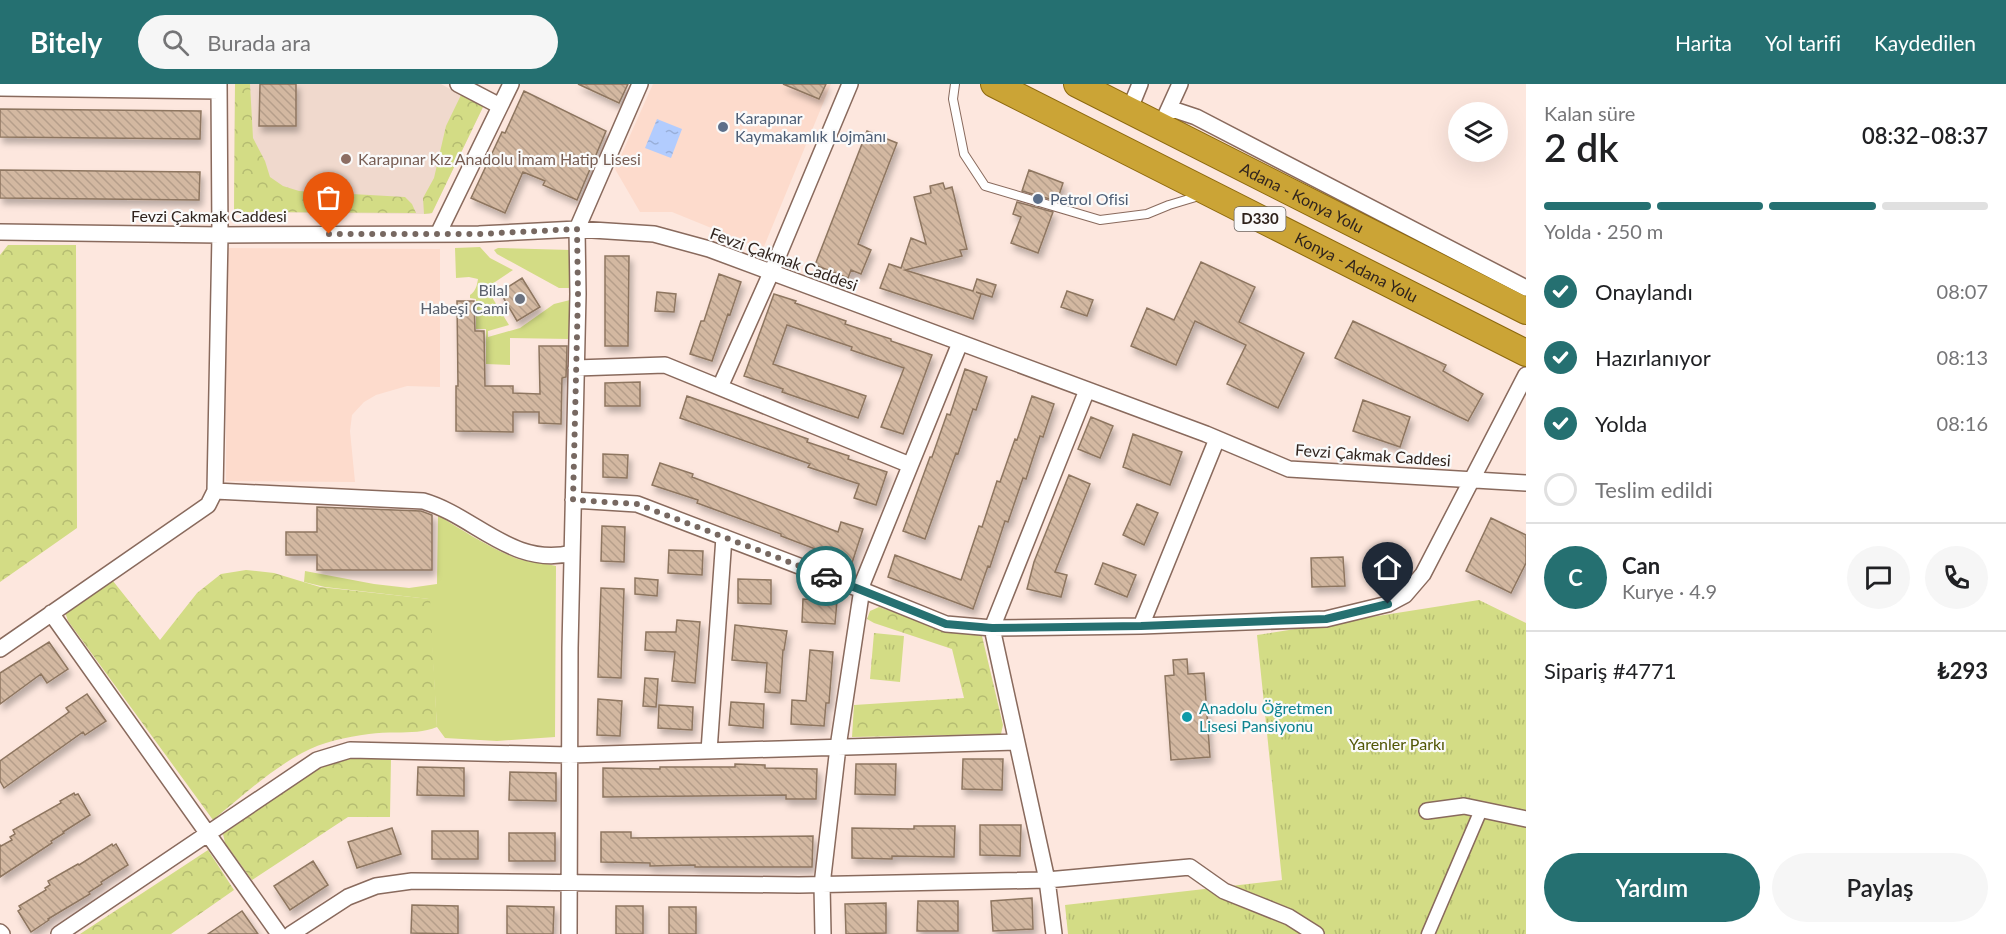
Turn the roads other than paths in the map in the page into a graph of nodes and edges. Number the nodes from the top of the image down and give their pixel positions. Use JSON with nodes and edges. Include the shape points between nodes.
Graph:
{"nodes":[{"id":1,"x":458,"y":84,"type":"edge"},
{"id":2,"x":511,"y":84,"type":"edge"},
{"id":3,"x":640,"y":84,"type":"edge"},
{"id":4,"x":850,"y":84,"type":"edge"},
{"id":5,"x":955,"y":84,"type":"edge"},
{"id":6,"x":993,"y":84,"type":"edge"},
{"id":7,"x":1077,"y":84,"type":"edge"},
{"id":8,"x":1140,"y":84,"type":"edge"},
{"id":9,"x":1180,"y":84,"type":"edge"},
{"id":10,"x":0,"y":87,"type":"edge"},
{"id":11,"x":219,"y":87,"type":"edge"},
{"id":12,"x":500,"y":106,"type":"junction"},
{"id":13,"x":1129,"y":111,"type":"junction"},
{"id":14,"x":1166,"y":117,"type":"junction"},
{"id":15,"x":1208,"y":193,"type":"junction"},
{"id":16,"x":577,"y":229,"type":"junction"},
{"id":17,"x":1,"y":233,"type":"edge"},
{"id":18,"x":438,"y":234,"type":"junction"},
{"id":19,"x":220,"y":235,"type":"junction"},
{"id":20,"x":771,"y":273,"type":"junction"},
{"id":21,"x":1526,"y":288,"type":"edge"},
{"id":22,"x":1526,"y":311,"type":"edge"},
{"id":23,"x":960,"y":343,"type":"junction"},
{"id":24,"x":1526,"y":353,"type":"edge"},
{"id":25,"x":576,"y":368,"type":"junction"},
{"id":26,"x":1526,"y":375,"type":"edge"},
{"id":27,"x":720,"y":387,"type":"junction"},
{"id":28,"x":1087,"y":390,"type":"junction"},
{"id":29,"x":1217,"y":439,"type":"junction"},
{"id":30,"x":910,"y":465,"type":"junction"},
{"id":31,"x":1471,"y":479,"type":"junction"},
{"id":32,"x":1526,"y":483,"type":"edge"},
{"id":33,"x":215,"y":491,"type":"junction"},
{"id":34,"x":573,"y":500,"type":"junction"},
{"id":35,"x":724,"y":537,"type":"junction"},
{"id":36,"x":572,"y":553,"type":"junction"},
{"id":37,"x":862,"y":590,"type":"junction"},
{"id":38,"x":51,"y":613,"type":"junction"},
{"id":39,"x":1141,"y":626,"type":"junction"},
{"id":40,"x":992,"y":628,"type":"junction"},
{"id":41,"x":0,"y":649,"type":"edge"},
{"id":42,"x":1016,"y":742,"type":"junction"},
{"id":43,"x":838,"y":747,"type":"junction"},
{"id":44,"x":709,"y":751,"type":"junction"},
{"id":45,"x":570,"y":755,"type":"junction"},
{"id":46,"x":1480,"y":810,"type":"junction"},
{"id":47,"x":1427,"y":811,"type":"dead end"},
{"id":48,"x":1526,"y":819,"type":"edge"},
{"id":49,"x":208,"y":834,"type":"junction"},
{"id":50,"x":1047,"y":880,"type":"junction"},
{"id":51,"x":569,"y":882,"type":"junction"},
{"id":52,"x":822,"y":885,"type":"junction"},
{"id":53,"x":59,"y":934,"type":"edge"},
{"id":54,"x":279,"y":934,"type":"edge"},
{"id":55,"x":291,"y":934,"type":"edge"},
{"id":56,"x":569,"y":934,"type":"edge"},
{"id":57,"x":823,"y":934,"type":"edge"},
{"id":58,"x":1054,"y":934,"type":"edge"},
{"id":59,"x":1316,"y":934,"type":"edge"},
{"id":60,"x":1428,"y":934,"type":"edge"}],
"edges":[{"from":1,"to":12,"type":"street"},
{"from":2,"to":12,"type":"street"},
{"from":3,"to":16,"type":"street"},
{"from":4,"to":20,"type":"street"},
{"from":5,"to":15,"type":"lane","via":[[953,99],[964,154],[985,186],[1100,220],[1147,214]]},
{"from":6,"to":15,"type":"highway","name":"Konya - Adana Yolu","number":"D330"},
{"from":7,"to":13,"type":"highway","name":"Adana - Konya Yolu","number":"D330"},
{"from":8,"to":13,"type":"street"},
{"from":9,"to":14,"type":"street"},
{"from":10,"to":11,"type":"street"},
{"from":11,"to":19,"type":"street"},
{"from":12,"to":18,"type":"street"},
{"from":13,"to":14,"type":"highway","name":"Adana - Konya Yolu","number":"D330"},
{"from":14,"to":21,"type":"street","via":[[1196,117]]},
{"from":14,"to":22,"type":"highway","name":"Adana - Konya Yolu","number":"D330"},
{"from":15,"to":24,"type":"highway","name":"Konya - Adana Yolu","number":"D330"},
{"from":16,"to":18,"type":"street","name":"Fevzi Çakmak Caddesi"},
{"from":16,"to":20,"type":"street","name":"Fevzi Çakmak Caddesi","via":[[654,234],[709,249]]},
{"from":16,"to":25,"type":"street"},
{"from":17,"to":19,"type":"street","name":"Fevzi Çakmak Caddesi"},
{"from":18,"to":19,"type":"street","name":"Fevzi Çakmak Caddesi"},
{"from":19,"to":33,"type":"street"},
{"from":20,"to":23,"type":"street","name":"Fevzi Çakmak Caddesi"},
{"from":20,"to":27,"type":"street"},
{"from":23,"to":28,"type":"street","name":"Fevzi Çakmak Caddesi"},
{"from":23,"to":30,"type":"street"},
{"from":25,"to":27,"type":"street","via":[[665,365]]},
{"from":25,"to":34,"type":"street"},
{"from":26,"to":31,"type":"street"},
{"from":27,"to":30,"type":"street"},
{"from":28,"to":29,"type":"street","name":"Fevzi Çakmak Caddesi"},
{"from":28,"to":40,"type":"street"},
{"from":29,"to":31,"type":"street","name":"Fevzi Çakmak Caddesi","via":[[1289,469]]},
{"from":29,"to":39,"type":"street"},
{"from":30,"to":37,"type":"street"},
{"from":31,"to":32,"type":"street","name":"Fevzi Çakmak Caddesi"},
{"from":31,"to":39,"type":"street","via":[[1423,574],[1406,595],[1388,604],[1326,619]]},
{"from":33,"to":36,"type":"street","via":[[423,501],[525,551],[556,557]]},
{"from":33,"to":38,"type":"street","via":[[208,505]]},
{"from":34,"to":35,"type":"street","via":[[637,504]]},
{"from":34,"to":36,"type":"street"},
{"from":35,"to":37,"type":"street"},
{"from":35,"to":44,"type":"street"},
{"from":36,"to":45,"type":"street"},
{"from":37,"to":40,"type":"street","via":[[946,624]]},
{"from":37,"to":43,"type":"street"},
{"from":38,"to":41,"type":"street"},
{"from":38,"to":49,"type":"street"},
{"from":39,"to":40,"type":"street"},
{"from":40,"to":42,"type":"street"},
{"from":42,"to":43,"type":"street"},
{"from":42,"to":50,"type":"street"},
{"from":43,"to":44,"type":"street"},
{"from":43,"to":52,"type":"street"},
{"from":44,"to":45,"type":"street"},
{"from":45,"to":49,"type":"street","via":[[350,750],[317,760]]},
{"from":45,"to":51,"type":"street"},
{"from":46,"to":47,"type":"street","via":[[1464,806]]},
{"from":46,"to":48,"type":"street"},
{"from":46,"to":60,"type":"street"},
{"from":49,"to":53,"type":"street"},
{"from":49,"to":54,"type":"street"},
{"from":50,"to":52,"type":"street"},
{"from":50,"to":58,"type":"street"},
{"from":50,"to":59,"type":"street","via":[[1190,867],[1224,891],[1289,917]]},
{"from":51,"to":52,"type":"street"},
{"from":51,"to":55,"type":"street","via":[[412,881],[376,886],[348,897]]},
{"from":51,"to":56,"type":"street"},
{"from":52,"to":57,"type":"street"}]}
